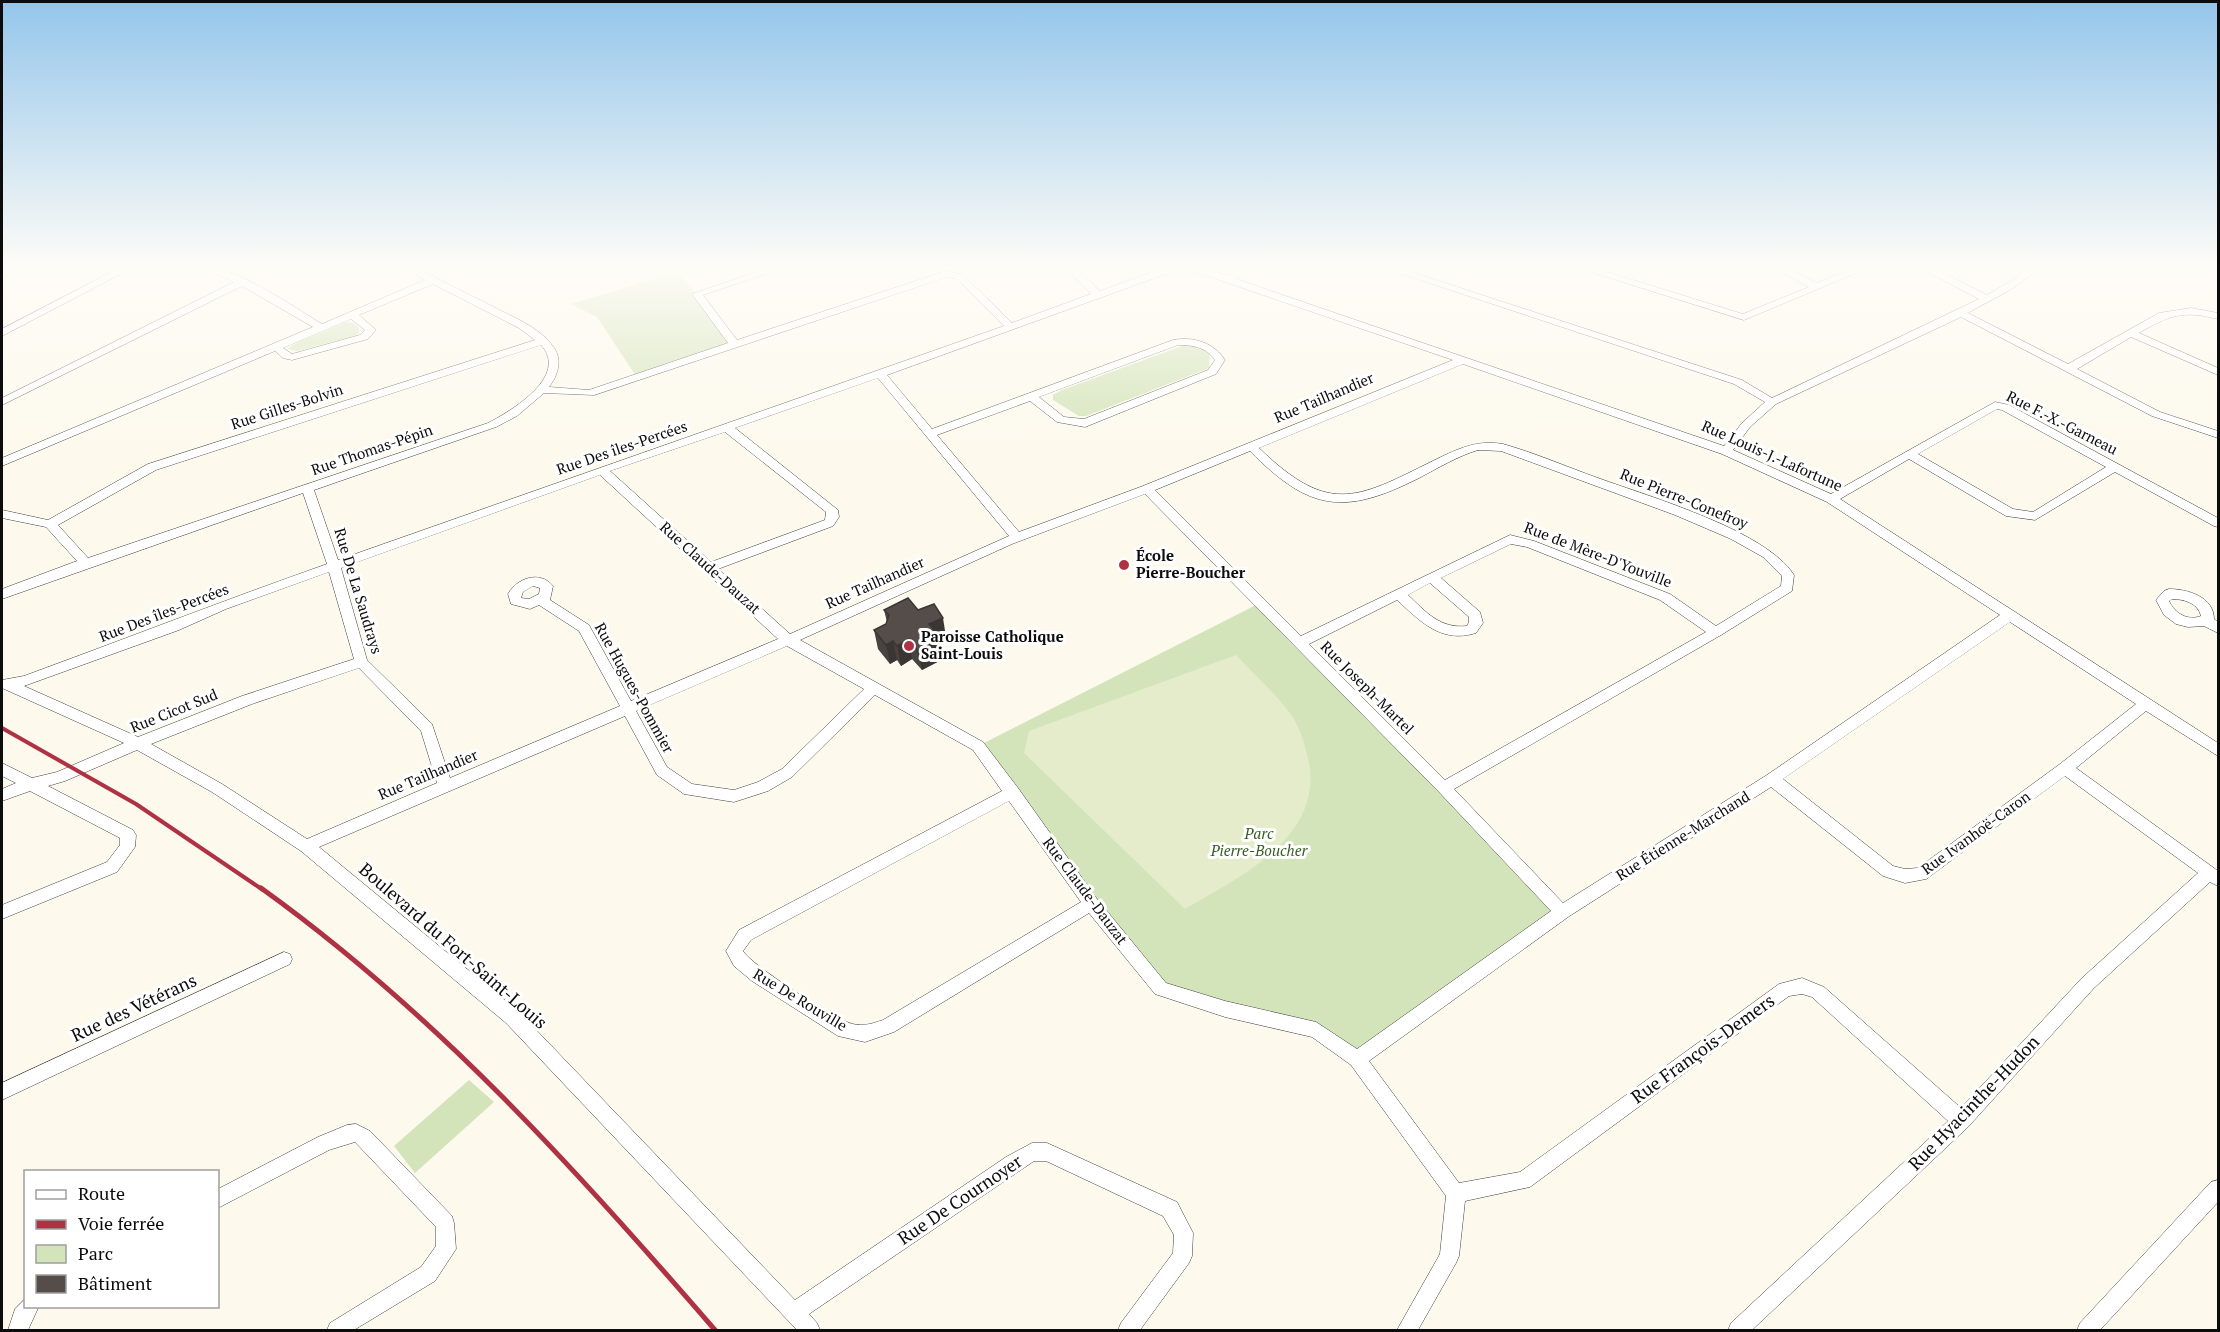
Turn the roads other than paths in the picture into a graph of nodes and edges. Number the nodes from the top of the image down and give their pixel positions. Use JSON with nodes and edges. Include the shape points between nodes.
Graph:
{"nodes":[{"id":1,"x":152,"y":327,"type":"edge"},
{"id":2,"x":320,"y":327,"type":"edge"},
{"id":3,"x":368,"y":327,"type":"edge"},
{"id":4,"x":525,"y":327,"type":"edge"},
{"id":5,"x":722,"y":327,"type":"edge"},
{"id":6,"x":788,"y":327,"type":"edge"},
{"id":7,"x":1011,"y":327,"type":"edge"},
{"id":8,"x":1364,"y":327,"type":"edge"},
{"id":9,"x":1570,"y":327,"type":"edge"},
{"id":10,"x":1931,"y":327,"type":"edge"},
{"id":11,"x":1988,"y":327,"type":"edge"},
{"id":12,"x":2143,"y":327,"type":"edge"},
{"id":13,"x":2132,"y":334,"type":"junction"},
{"id":14,"x":543,"y":341,"type":"junction"},
{"id":15,"x":735,"y":345,"type":"junction"},
{"id":16,"x":276,"y":347,"type":"junction"},
{"id":17,"x":1461,"y":361,"type":"junction"},
{"id":18,"x":2068,"y":369,"type":"junction"},
{"id":19,"x":2218,"y":372,"type":"edge"},
{"id":20,"x":880,"y":374,"type":"junction"},
{"id":21,"x":543,"y":390,"type":"junction"},
{"id":22,"x":1031,"y":396,"type":"junction"},
{"id":23,"x":2,"y":402,"type":"edge"},
{"id":24,"x":1772,"y":402,"type":"junction"},
{"id":25,"x":726,"y":427,"type":"junction"},
{"id":26,"x":930,"y":434,"type":"junction"},
{"id":27,"x":2218,"y":435,"type":"edge"},
{"id":28,"x":1251,"y":446,"type":"junction"},
{"id":29,"x":1726,"y":451,"type":"junction"},
{"id":30,"x":1909,"y":454,"type":"junction"},
{"id":31,"x":2,"y":462,"type":"edge"},
{"id":32,"x":2115,"y":467,"type":"junction"},
{"id":33,"x":602,"y":470,"type":"junction"},
{"id":34,"x":307,"y":488,"type":"junction"},
{"id":35,"x":1147,"y":489,"type":"junction"},
{"id":36,"x":1831,"y":499,"type":"junction"},
{"id":37,"x":2,"y":514,"type":"edge"},
{"id":38,"x":2218,"y":523,"type":"edge"},
{"id":39,"x":50,"y":524,"type":"junction"},
{"id":40,"x":1017,"y":538,"type":"junction"},
{"id":41,"x":86,"y":563,"type":"junction"},
{"id":42,"x":334,"y":567,"type":"junction"},
{"id":43,"x":709,"y":568,"type":"junction"},
{"id":44,"x":1431,"y":577,"type":"junction"},
{"id":45,"x":1398,"y":593,"type":"junction"},
{"id":46,"x":2,"y":594,"type":"edge"},
{"id":47,"x":541,"y":600,"type":"dead end"},
{"id":48,"x":2010,"y":615,"type":"junction"},
{"id":49,"x":2206,"y":621,"type":"dead end"},
{"id":50,"x":2218,"y":628,"type":"edge"},
{"id":51,"x":1716,"y":632,"type":"junction"},
{"id":52,"x":788,"y":640,"type":"junction"},
{"id":53,"x":1298,"y":643,"type":"junction"},
{"id":54,"x":361,"y":662,"type":"junction"},
{"id":55,"x":3,"y":683,"type":"edge"},
{"id":56,"x":873,"y":688,"type":"junction"},
{"id":57,"x":2146,"y":703,"type":"junction"},
{"id":58,"x":629,"y":707,"type":"junction"},
{"id":59,"x":138,"y":743,"type":"junction"},
{"id":60,"x":2218,"y":750,"type":"edge"},
{"id":61,"x":2065,"y":768,"type":"junction"},
{"id":62,"x":2,"y":769,"type":"edge"},
{"id":63,"x":1772,"y":779,"type":"junction"},
{"id":64,"x":28,"y":785,"type":"junction"},
{"id":65,"x":445,"y":785,"type":"junction"},
{"id":66,"x":1444,"y":788,"type":"junction"},
{"id":67,"x":1013,"y":792,"type":"junction"},
{"id":68,"x":2,"y":795,"type":"edge"},
{"id":69,"x":306,"y":846,"type":"junction"},
{"id":70,"x":2214,"y":876,"type":"edge"},
{"id":71,"x":1091,"y":904,"type":"junction"},
{"id":72,"x":2,"y":912,"type":"edge"},
{"id":73,"x":1562,"y":912,"type":"junction"},
{"id":74,"x":284,"y":959,"type":"dead end"},
{"id":75,"x":1357,"y":1059,"type":"junction"},
{"id":76,"x":2,"y":1092,"type":"edge"},
{"id":77,"x":1962,"y":1121,"type":"junction"},
{"id":78,"x":2218,"y":1189,"type":"edge"},
{"id":79,"x":1455,"y":1192,"type":"junction"},
{"id":80,"x":219,"y":1198,"type":"edge"},
{"id":81,"x":28,"y":1308,"type":"edge"},
{"id":82,"x":794,"y":1313,"type":"junction"},
{"id":83,"x":18,"y":1330,"type":"edge"},
{"id":84,"x":337,"y":1330,"type":"edge"},
{"id":85,"x":810,"y":1330,"type":"edge"},
{"id":86,"x":1128,"y":1330,"type":"edge"},
{"id":87,"x":1407,"y":1330,"type":"edge"},
{"id":88,"x":1738,"y":1330,"type":"edge"},
{"id":89,"x":2087,"y":1330,"type":"edge"}],
"edges":[{"from":1,"to":23,"type":"street"},
{"from":2,"to":16,"type":"street"},
{"from":3,"to":16,"type":"street","via":[[371,330],[364,337],[292,357]]},
{"from":4,"to":14,"type":"street"},
{"from":5,"to":15,"type":"street"},
{"from":6,"to":15,"type":"street"},
{"from":7,"to":20,"type":"street","name":"Rue Des îles-Percées"},
{"from":8,"to":17,"type":"street","name":"Rue Louis-J.-Lafortune"},
{"from":9,"to":24,"type":"street","via":[[1738,382]]},
{"from":10,"to":24,"type":"street"},
{"from":11,"to":18,"type":"street"},
{"from":12,"to":13,"type":"street"},
{"from":13,"to":18,"type":"street"},
{"from":13,"to":19,"type":"street"},
{"from":14,"to":21,"type":"street","via":[[550,349],[553,367]]},
{"from":14,"to":39,"type":"street","name":"Rue Gilles-Bolvin","via":[[152,467]]},
{"from":15,"to":21,"type":"street","via":[[590,393]]},
{"from":16,"to":31,"type":"street"},
{"from":17,"to":28,"type":"street","name":"Rue Tailhandier"},
{"from":17,"to":29,"type":"street","name":"Rue Louis-J.-Lafortune"},
{"from":18,"to":27,"type":"street","via":[[2156,414]]},
{"from":20,"to":25,"type":"street","name":"Rue Des îles-Percées"},
{"from":20,"to":26,"type":"street"},
{"from":21,"to":34,"type":"street","name":"Rue Thomas-Pépin","via":[[516,414],[492,425]]},
{"from":22,"to":22,"type":"street","via":[[1061,420],[1085,423],[1212,372],[1220,360],[1216,352],[1202,344],[1177,342]]},
{"from":22,"to":26,"type":"street"},
{"from":24,"to":29,"type":"street","via":[[1746,425]]},
{"from":25,"to":33,"type":"street","name":"Rue Des îles-Percées"},
{"from":25,"to":43,"type":"street","via":[[832,510],[833,517],[829,522]]},
{"from":26,"to":40,"type":"street"},
{"from":28,"to":35,"type":"street","name":"Rue Tailhandier"},
{"from":28,"to":51,"type":"street","name":"Rue Pierre-Conefroy","via":[[1300,488],[1335,498],[1374,494],[1485,444],[1679,512],[1735,536],[1788,575],[1787,588]]},
{"from":29,"to":36,"type":"street","name":"Rue Louis-J.-Lafortune"},
{"from":30,"to":32,"type":"street","name":"Rue F.-X.-Garneau","via":[[1995,405]]},
{"from":30,"to":32,"type":"street","via":[[2010,513],[2035,516]]},
{"from":30,"to":36,"type":"street","name":"Rue F.-X.-Garneau"},
{"from":32,"to":38,"type":"street","name":"Rue F.-X.-Garneau"},
{"from":33,"to":42,"type":"street","name":"Rue Des îles-Percées"},
{"from":33,"to":43,"type":"street","name":"Rue Claude-Dauzat"},
{"from":34,"to":41,"type":"street","name":"Rue Thomas-Pépin"},
{"from":34,"to":42,"type":"street","name":"Rue De La Saudrays"},
{"from":35,"to":40,"type":"street","name":"Rue Tailhandier"},
{"from":35,"to":53,"type":"street","name":"Rue Joseph-Martel"},
{"from":36,"to":48,"type":"street","name":"Rue Louis-J.-Lafortune"},
{"from":37,"to":39,"type":"street"},
{"from":39,"to":41,"type":"street"},
{"from":40,"to":52,"type":"street","name":"Rue Tailhandier"},
{"from":41,"to":46,"type":"street","name":"Rue Thomas-Pépin"},
{"from":42,"to":54,"type":"street","name":"Rue De La Saudrays"},
{"from":42,"to":55,"type":"street","name":"Rue Des îles-Percées","via":[[25,681]]},
{"from":43,"to":52,"type":"street","name":"Rue Claude-Dauzat"},
{"from":44,"to":45,"type":"street","name":"Rue de Mère-D'Youville"},
{"from":44,"to":45,"type":"street","via":[[1475,615],[1476,623],[1471,630],[1439,630]]},
{"from":44,"to":51,"type":"street","name":"Rue de Mère-D'Youville","via":[[1510,539],[1665,597]]},
{"from":45,"to":53,"type":"street","name":"Rue de Mère-D'Youville"},
{"from":47,"to":58,"type":"street","name":"Rue Hugues-Pommier","via":[[584,628]]},
{"from":48,"to":57,"type":"street","name":"Rue Louis-J.-Lafortune"},
{"from":48,"to":63,"type":"street","name":"Rue Étienne-Marchand"},
{"from":49,"to":50,"type":"street"},
{"from":51,"to":66,"type":"street","name":"Rue Pierre-Conefroy"},
{"from":52,"to":56,"type":"street","name":"Rue Claude-Dauzat"},
{"from":52,"to":58,"type":"street","name":"Rue Tailhandier"},
{"from":53,"to":66,"type":"street","name":"Rue Joseph-Martel"},
{"from":54,"to":59,"type":"street","name":"Rue Cicot Sud"},
{"from":54,"to":65,"type":"street","name":"Rue De La Saudrays","via":[[427,728]]},
{"from":55,"to":59,"type":"street","name":"Boulevard du Fort-Saint-Louis"},
{"from":56,"to":58,"type":"street","name":"Rue Hugues-Pommier","via":[[787,773],[763,787],[734,796],[689,790],[662,771]]},
{"from":56,"to":67,"type":"street","name":"Rue Claude-Dauzat","via":[[978,746]]},
{"from":57,"to":60,"type":"street","name":"Rue Louis-J.-Lafortune"},
{"from":57,"to":61,"type":"street","name":"Rue Ivanhoë-Caron"},
{"from":58,"to":65,"type":"street","name":"Rue Tailhandier"},
{"from":59,"to":64,"type":"street","name":"Rue Cicot Sud","via":[[60,777]]},
{"from":59,"to":69,"type":"street","name":"Boulevard du Fort-Saint-Louis"},
{"from":61,"to":63,"type":"street","name":"Rue Ivanhoë-Caron","via":[[1921,874],[1905,876],[1888,871]]},
{"from":61,"to":70,"type":"street"},
{"from":62,"to":64,"type":"street"},
{"from":63,"to":73,"type":"street","name":"Rue Étienne-Marchand"},
{"from":64,"to":68,"type":"street","name":"Rue Cicot Sud"},
{"from":64,"to":72,"type":"street","via":[[128,835],[127,847],[112,867]]},
{"from":65,"to":69,"type":"street","name":"Rue Tailhandier"},
{"from":66,"to":73,"type":"street","name":"Rue Joseph-Martel"},
{"from":67,"to":71,"type":"street","name":"Rue Claude-Dauzat"},
{"from":67,"to":71,"type":"street","name":"Rue De Rouville","via":[[745,935],[734,951],[758,976],[844,1030],[865,1034],[888,1026]]},
{"from":69,"to":82,"type":"street","name":"Boulevard du Fort-Saint-Louis","via":[[512,1017]]},
{"from":70,"to":77,"type":"street","name":"Rue Hyacinthe-Hudon","via":[[2088,983]]},
{"from":71,"to":75,"type":"street","name":"Rue Claude-Dauzat","via":[[1161,989],[1316,1030]]},
{"from":73,"to":75,"type":"street","name":"Rue Étienne-Marchand"},
{"from":74,"to":76,"type":"street","name":"Rue des Vétérans"},
{"from":75,"to":79,"type":"street","name":"Rue Claude-Dauzat"},
{"from":77,"to":79,"type":"street","name":"Rue François-Demers","via":[[1818,992],[1802,986],[1785,988],[1524,1181]]},
{"from":77,"to":88,"type":"street","name":"Rue Hyacinthe-Hudon"},
{"from":78,"to":89,"type":"street"},
{"from":79,"to":87,"type":"street","via":[[1449,1256]]},
{"from":80,"to":84,"type":"street","via":[[324,1143],[356,1133],[445,1223],[446,1249],[428,1274]]},
{"from":81,"to":83,"type":"street"},
{"from":82,"to":85,"type":"street","name":"Boulevard du Fort-Saint-Louis"},
{"from":82,"to":86,"type":"street","name":"Rue De Cournoyer","via":[[1012,1163],[1032,1152],[1047,1152],[1170,1209],[1184,1233],[1182,1256]]}]}
